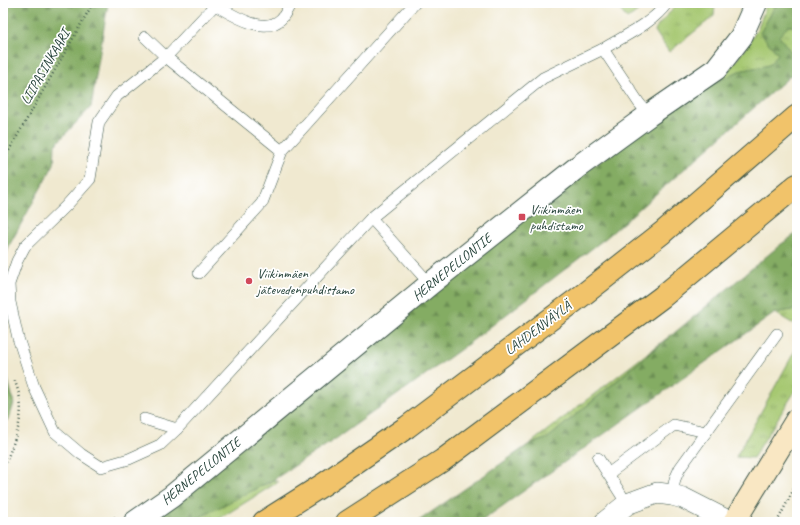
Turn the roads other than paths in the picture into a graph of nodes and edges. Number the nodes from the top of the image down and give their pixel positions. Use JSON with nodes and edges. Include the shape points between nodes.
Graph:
{"nodes":[{"id":1,"x":291,"y":3,"type":"edge"},
{"id":2,"x":415,"y":3,"type":"edge"},
{"id":3,"x":667,"y":3,"type":"edge"},
{"id":4,"x":756,"y":3,"type":"edge"},
{"id":5,"x":215,"y":4,"type":"edge"},
{"id":6,"x":145,"y":37,"type":"dead end"},
{"id":7,"x":603,"y":49,"type":"junction"},
{"id":8,"x":166,"y":57,"type":"junction"},
{"id":9,"x":649,"y":115,"type":"junction"},
{"id":10,"x":797,"y":116,"type":"edge"},
{"id":11,"x":282,"y":151,"type":"junction"},
{"id":12,"x":797,"y":185,"type":"edge"},
{"id":13,"x":371,"y":218,"type":"junction"},
{"id":14,"x":199,"y":273,"type":"dead end"},
{"id":15,"x":430,"y":284,"type":"junction"},
{"id":16,"x":777,"y":334,"type":"dead end"},
{"id":17,"x":144,"y":419,"type":"dead end"},
{"id":18,"x":797,"y":419,"type":"edge"},
{"id":19,"x":177,"y":429,"type":"junction"},
{"id":20,"x":706,"y":432,"type":"junction"},
{"id":21,"x":598,"y":458,"type":"dead end"},
{"id":22,"x":608,"y":474,"type":"junction"},
{"id":23,"x":672,"y":495,"type":"junction"},
{"id":24,"x":627,"y":504,"type":"junction"},
{"id":25,"x":135,"y":522,"type":"edge"},
{"id":26,"x":264,"y":522,"type":"edge"},
{"id":27,"x":347,"y":522,"type":"edge"},
{"id":28,"x":605,"y":522,"type":"edge"},
{"id":29,"x":730,"y":522,"type":"edge"},
{"id":30,"x":734,"y":522,"type":"edge"}],
"edges":[{"from":1,"to":5,"type":"lane","via":[[280,20],[270,24],[246,22]]},
{"from":2,"to":11,"type":"lane"},
{"from":3,"to":7,"type":"lane","via":[[644,25]]},
{"from":4,"to":9,"type":"street","name":"HERNEPELLONTIE","via":[[740,37],[716,69]]},
{"from":5,"to":8,"type":"lane"},
{"from":6,"to":8,"type":"lane"},
{"from":7,"to":9,"type":"lane"},
{"from":7,"to":13,"type":"lane","via":[[543,78]]},
{"from":8,"to":11,"type":"lane"},
{"from":8,"to":19,"type":"lane","via":[[117,96],[99,122],[90,179],[25,246],[9,284],[18,338],[34,387],[55,432],[101,467],[129,459],[160,445]]},
{"from":9,"to":15,"type":"street","name":"HERNEPELLONTIE","via":[[579,166]]},
{"from":10,"to":26,"type":"highway","name":"LAHDENVÄYLÄ","via":[[662,233],[584,294],[407,427]]},
{"from":11,"to":14,"type":"lane","via":[[262,203]]},
{"from":12,"to":27,"type":"highway","via":[[662,298],[443,460]]},
{"from":13,"to":15,"type":"lane"},
{"from":13,"to":19,"type":"lane"},
{"from":15,"to":25,"type":"street","name":"HERNEPELLONTIE","via":[[171,497]]},
{"from":16,"to":20,"type":"lane"},
{"from":17,"to":19,"type":"lane"},
{"from":18,"to":30,"type":"main road"},
{"from":20,"to":22,"type":"lane","via":[[674,425]]},
{"from":20,"to":23,"type":"lane","via":[[680,468]]},
{"from":21,"to":22,"type":"lane"},
{"from":22,"to":24,"type":"lane"},
{"from":23,"to":24,"type":"street","via":[[657,493]]},
{"from":23,"to":29,"type":"street"},
{"from":24,"to":28,"type":"street"}]}
